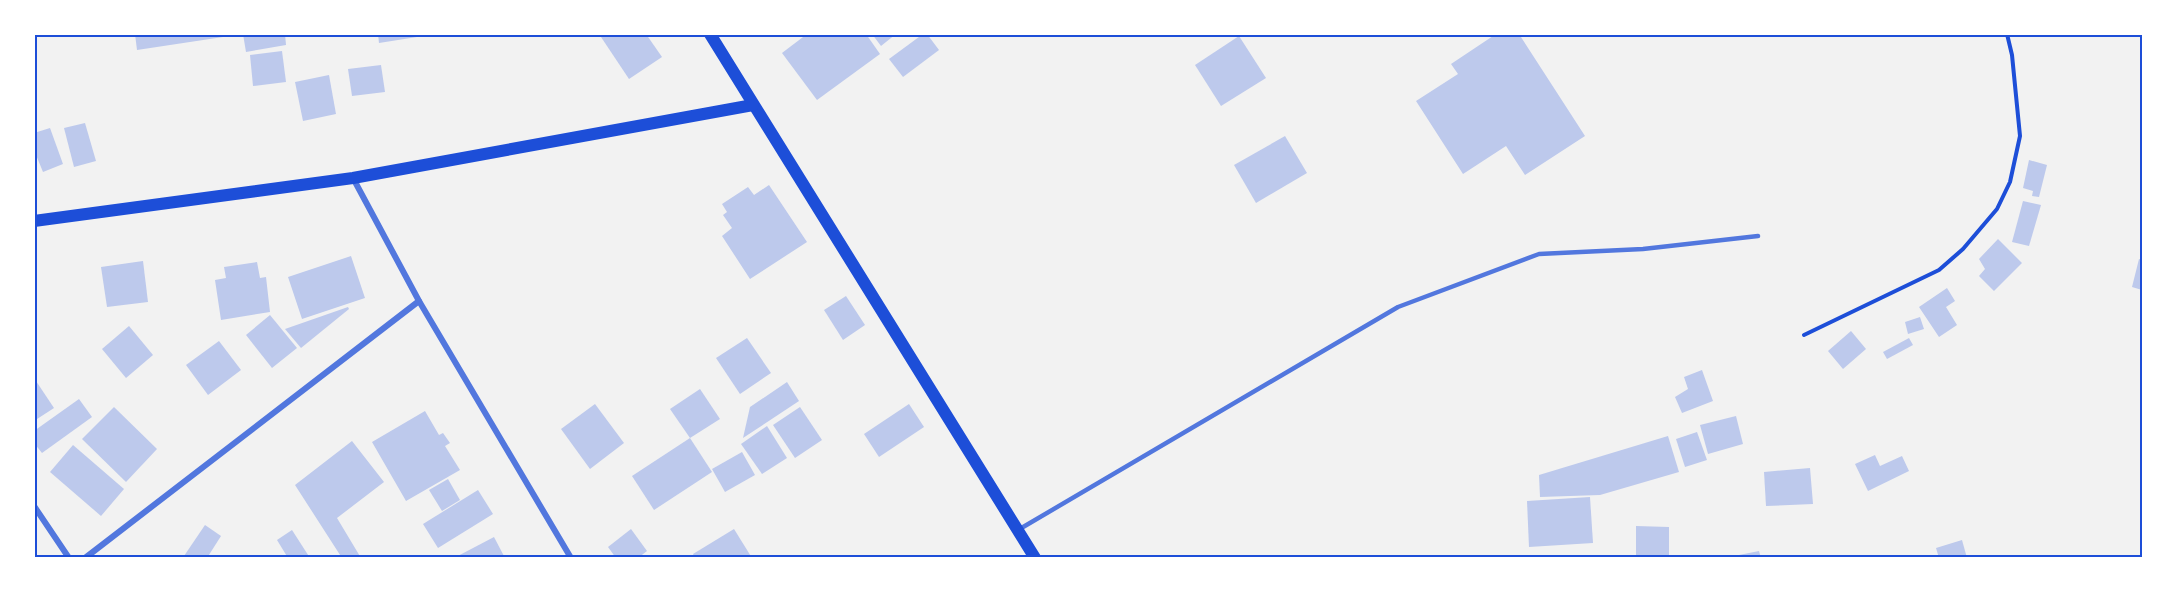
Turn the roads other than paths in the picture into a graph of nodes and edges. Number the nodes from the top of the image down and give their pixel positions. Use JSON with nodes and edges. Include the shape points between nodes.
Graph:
{"nodes":[{"id":1,"x":710,"y":34,"type":"edge"},
{"id":2,"x":753,"y":105,"type":"junction"},
{"id":3,"x":352,"y":178,"type":"junction"},
{"id":4,"x":34,"y":221,"type":"edge"},
{"id":5,"x":1758,"y":236,"type":"dead end"},
{"id":6,"x":420,"y":301,"type":"junction"},
{"id":7,"x":34,"y":506,"type":"edge"},
{"id":8,"x":1018,"y":530,"type":"junction"},
{"id":9,"x":69,"y":558,"type":"edge"},
{"id":10,"x":85,"y":558,"type":"edge"},
{"id":11,"x":571,"y":558,"type":"edge"},
{"id":12,"x":1035,"y":558,"type":"edge"}],
"edges":[{"from":1,"to":2,"type":"main road"},
{"from":2,"to":3,"type":"main road"},
{"from":2,"to":8,"type":"main road"},
{"from":3,"to":4,"type":"main road"},
{"from":3,"to":6,"type":"street"},
{"from":5,"to":8,"type":"lane","via":[[1643,249],[1539,254],[1398,308]]},
{"from":6,"to":10,"type":"street"},
{"from":6,"to":11,"type":"street"},
{"from":7,"to":9,"type":"street"},
{"from":8,"to":12,"type":"main road"}]}
